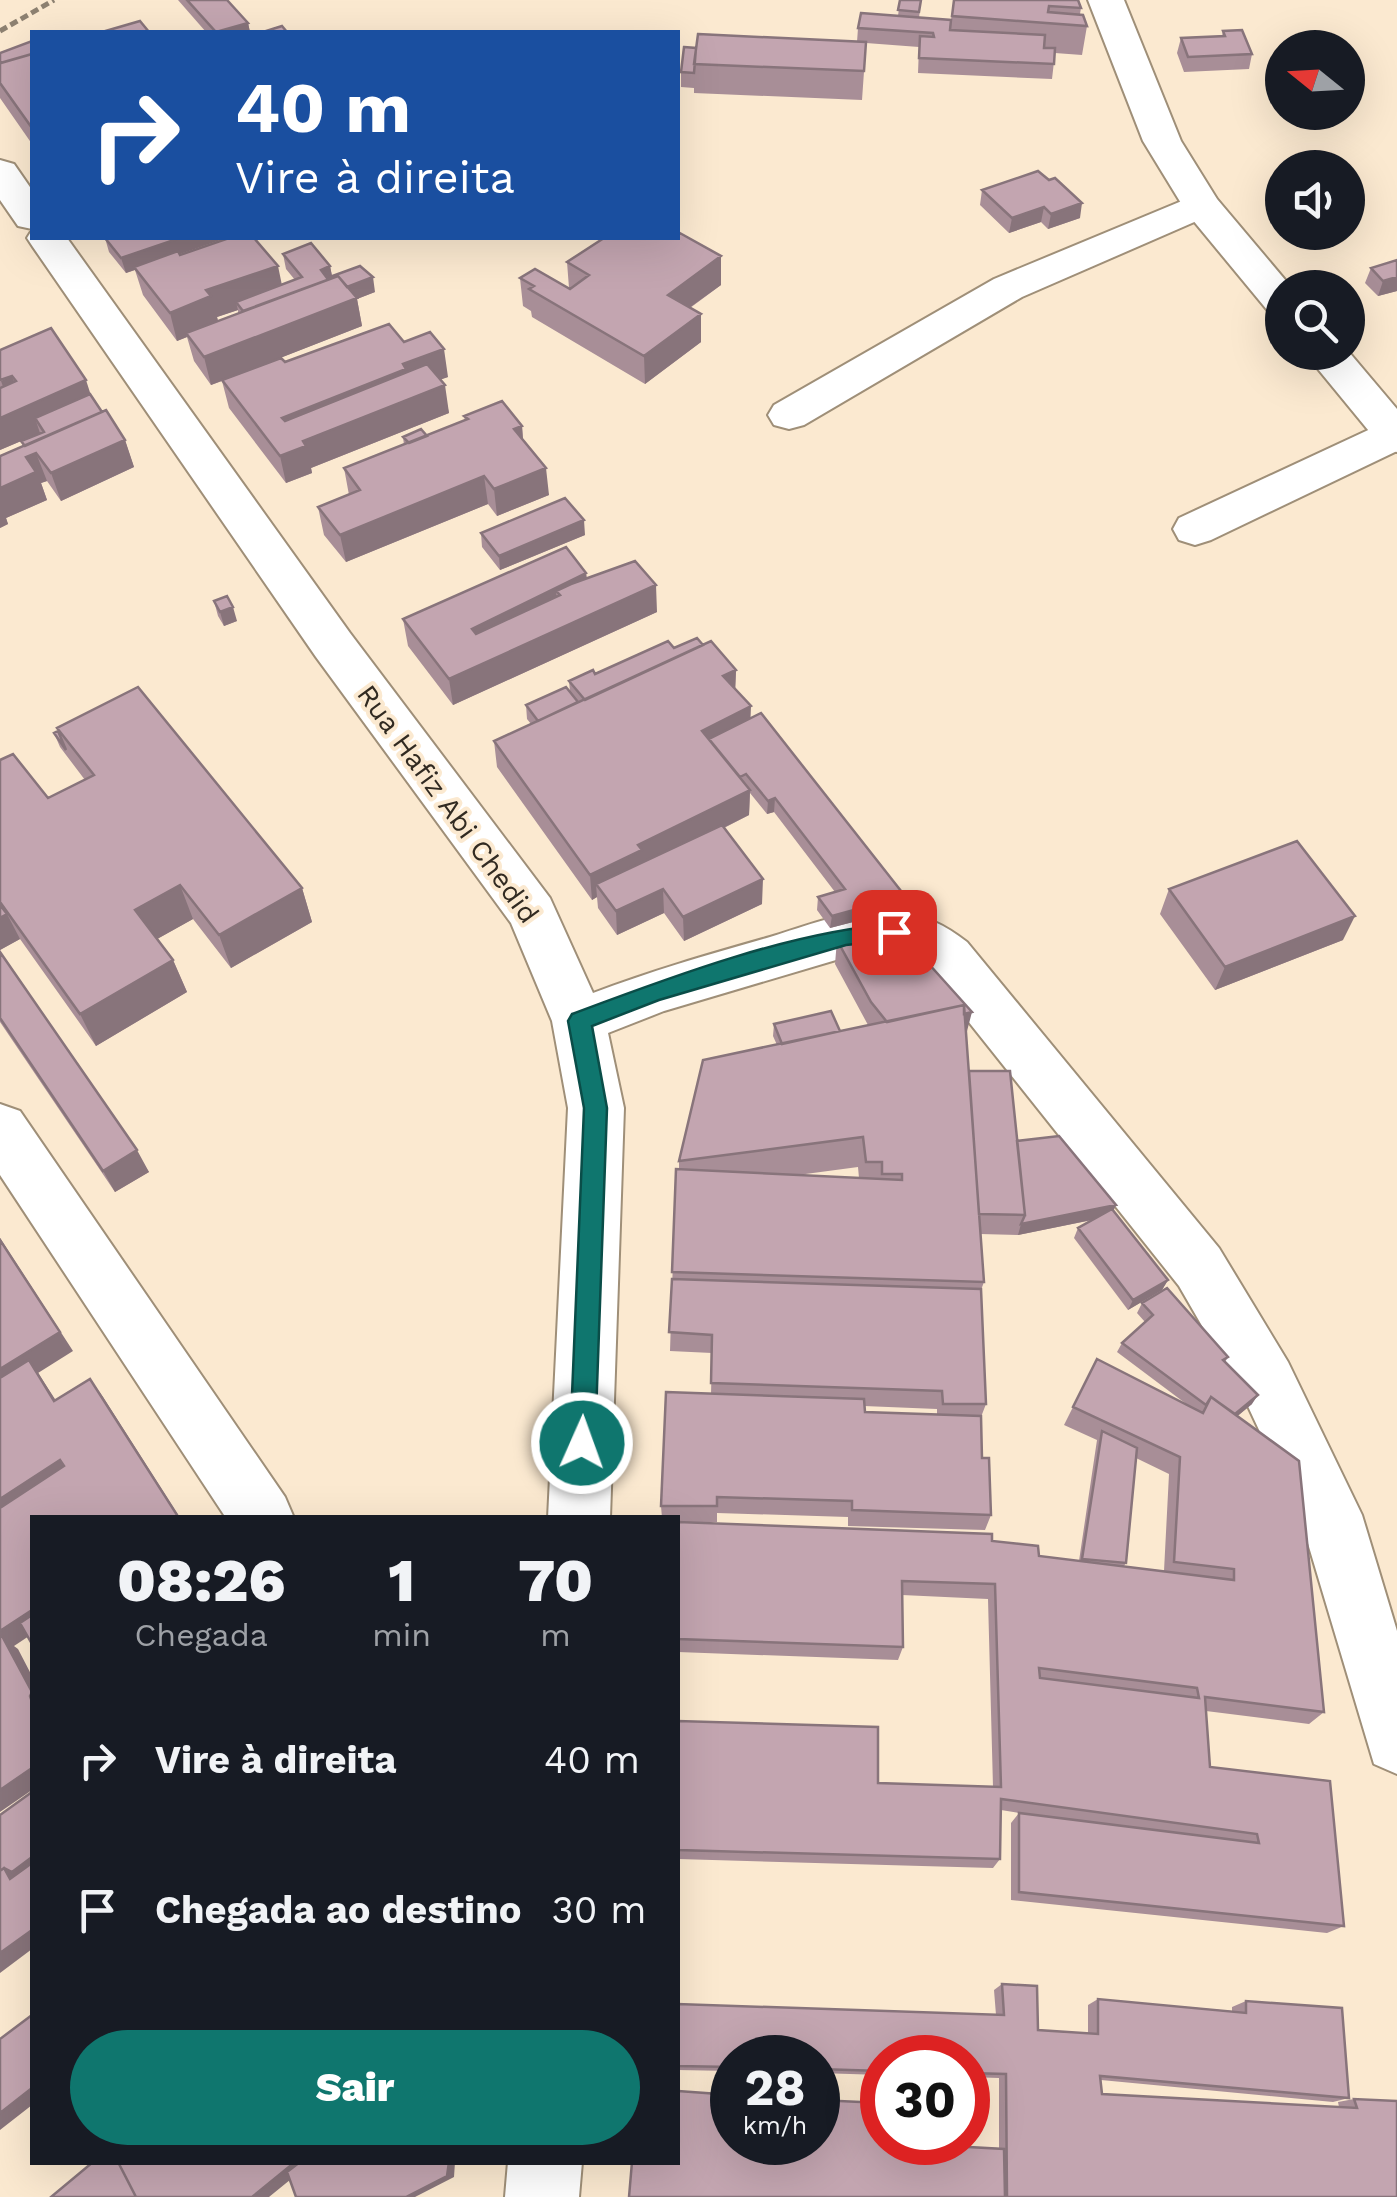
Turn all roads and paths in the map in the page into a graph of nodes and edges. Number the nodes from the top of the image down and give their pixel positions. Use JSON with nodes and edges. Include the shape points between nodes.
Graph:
{"nodes":[{"id":1,"x":54,"y":0,"type":"edge"},
{"id":2,"x":1106,"y":0,"type":"edge"},
{"id":3,"x":0,"y":31,"type":"edge"},
{"id":4,"x":0,"y":172,"type":"edge"},
{"id":5,"x":1201,"y":206,"type":"junction"},
{"id":6,"x":30,"y":214,"type":"edge"},
{"id":7,"x":48,"y":240,"type":"edge"},
{"id":8,"x":1265,"y":282,"type":"edge"},
{"id":9,"x":1340,"y":370,"type":"edge"},
{"id":10,"x":790,"y":414,"type":"dead end"},
{"id":11,"x":1396,"y":436,"type":"edge"},
{"id":12,"x":1195,"y":529,"type":"dead end"},
{"id":13,"x":580,"y":1021,"type":"junction"},
{"id":14,"x":0,"y":1128,"type":"edge"},
{"id":15,"x":261,"y":1515,"type":"edge"},
{"id":16,"x":580,"y":1515,"type":"edge"},
{"id":17,"x":1397,"y":1741,"type":"edge"},
{"id":18,"x":544,"y":2165,"type":"edge"},
{"id":19,"x":542,"y":2197,"type":"edge"}],
"edges":[{"from":1,"to":3,"type":"path"},
{"from":2,"to":5,"type":"street","via":[[1162,141]]},
{"from":4,"to":6,"type":"street"},
{"from":5,"to":8,"type":"street"},
{"from":5,"to":10,"type":"street","via":[[1008,288]]},
{"from":7,"to":13,"type":"street","name":"Rua Hafiz Abi Chedid","via":[[333,645],[532,913]]},
{"from":9,"to":11,"type":"street"},
{"from":11,"to":12,"type":"street"},
{"from":13,"to":16,"type":"street","name":"Rua Hafiz Abi Chedid","via":[[596,1108]]},
{"from":13,"to":17,"type":"street","via":[[846,936],[894,932],[923,938],[948,957],[1200,1267],[1267,1382],[1331,1515]]},
{"from":14,"to":15,"type":"street"},
{"from":18,"to":19,"type":"street"}]}
